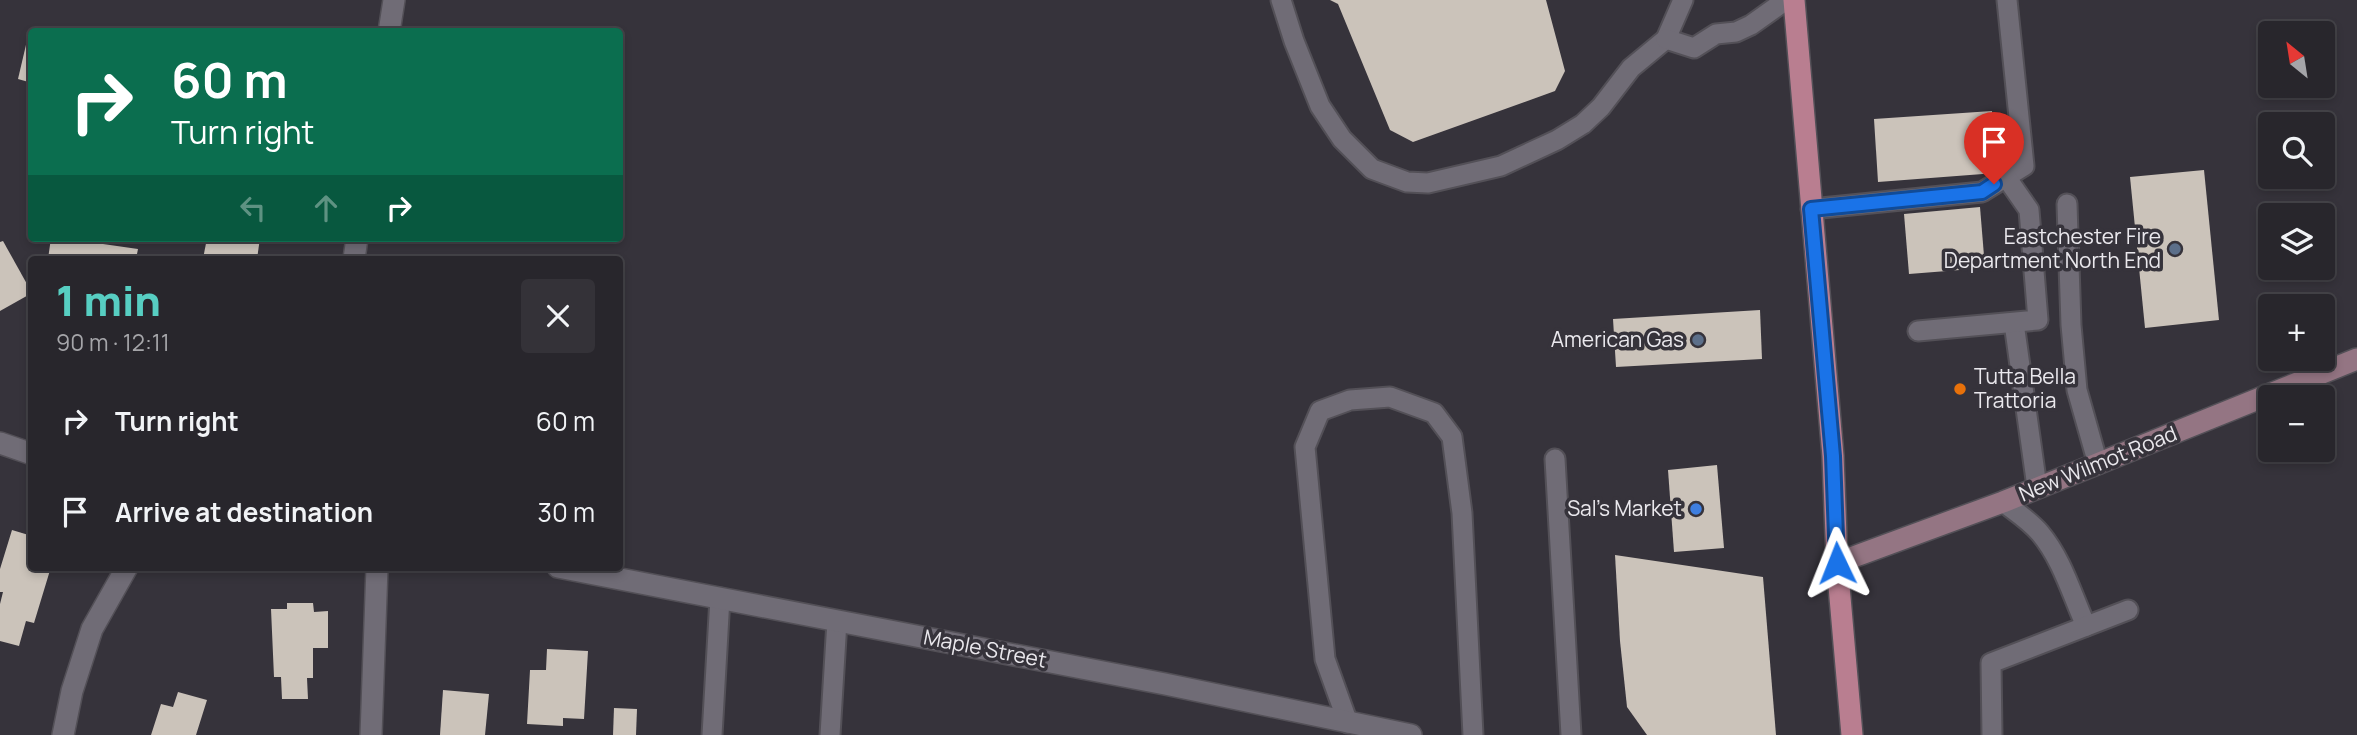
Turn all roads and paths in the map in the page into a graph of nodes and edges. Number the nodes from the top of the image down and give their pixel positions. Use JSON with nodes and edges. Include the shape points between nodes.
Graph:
{"nodes":[{"id":1,"x":394,"y":0,"type":"edge"},
{"id":2,"x":1282,"y":0,"type":"edge"},
{"id":3,"x":1683,"y":0,"type":"edge"},
{"id":4,"x":1786,"y":0,"type":"edge"},
{"id":5,"x":1794,"y":0,"type":"edge"},
{"id":6,"x":2007,"y":0,"type":"edge"},
{"id":7,"x":390,"y":28,"type":"edge"},
{"id":8,"x":1666,"y":39,"type":"junction"},
{"id":9,"x":2006,"y":177,"type":"junction"},
{"id":10,"x":2067,"y":204,"type":"dead end"},
{"id":11,"x":1811,"y":209,"type":"junction"},
{"id":12,"x":2014,"y":323,"type":"junction"},
{"id":13,"x":1918,"y":331,"type":"dead end"},
{"id":14,"x":2357,"y":359,"type":"edge"},
{"id":15,"x":0,"y":443,"type":"edge"},
{"id":16,"x":28,"y":453,"type":"edge"},
{"id":17,"x":1555,"y":458,"type":"dead end"},
{"id":18,"x":2098,"y":464,"type":"junction"},
{"id":19,"x":2037,"y":487,"type":"junction"},
{"id":20,"x":2003,"y":502,"type":"junction"},
{"id":21,"x":1837,"y":563,"type":"junction"},
{"id":22,"x":125,"y":571,"type":"edge"},
{"id":23,"x":377,"y":571,"type":"edge"},
{"id":24,"x":579,"y":571,"type":"edge"},
{"id":25,"x":720,"y":598,"type":"junction"},
{"id":26,"x":2128,"y":610,"type":"dead end"},
{"id":27,"x":837,"y":621,"type":"junction"},
{"id":28,"x":2086,"y":626,"type":"junction"},
{"id":29,"x":1348,"y":723,"type":"junction"},
{"id":30,"x":1316,"y":726,"type":"edge"},
{"id":31,"x":63,"y":735,"type":"edge"},
{"id":32,"x":370,"y":735,"type":"edge"},
{"id":33,"x":712,"y":735,"type":"edge"},
{"id":34,"x":830,"y":735,"type":"edge"},
{"id":35,"x":1412,"y":735,"type":"edge"},
{"id":36,"x":1473,"y":735,"type":"edge"},
{"id":37,"x":1571,"y":735,"type":"edge"},
{"id":38,"x":1852,"y":735,"type":"edge"},
{"id":39,"x":1992,"y":735,"type":"edge"}],
"edges":[{"from":1,"to":7,"type":"street"},
{"from":2,"to":8,"type":"lane","via":[[1320,106],[1342,139],[1372,169],[1407,183],[1428,183],[1501,166],[1557,140],[1583,124],[1631,68]]},
{"from":3,"to":8,"type":"lane"},
{"from":4,"to":8,"type":"lane","via":[[1751,25],[1716,34],[1694,48]]},
{"from":5,"to":11,"type":"main road"},
{"from":6,"to":9,"type":"lane","via":[[2024,166]]},
{"from":9,"to":11,"type":"lane","via":[[1982,192]]},
{"from":9,"to":12,"type":"lane","via":[[2029,210],[2038,320]]},
{"from":10,"to":18,"type":"lane","via":[[2077,390]]},
{"from":11,"to":21,"type":"main road","via":[[1833,456]]},
{"from":12,"to":13,"type":"lane"},
{"from":12,"to":19,"type":"lane"},
{"from":14,"to":18,"type":"street","name":"New Wilmot Road"},
{"from":15,"to":16,"type":"street"},
{"from":17,"to":37,"type":"lane"},
{"from":18,"to":19,"type":"street","name":"New Wilmot Road"},
{"from":19,"to":20,"type":"street","name":"New Wilmot Road"},
{"from":20,"to":21,"type":"street","name":"New Wilmot Road"},
{"from":20,"to":28,"type":"lane","via":[[2041,534],[2058,559]]},
{"from":21,"to":38,"type":"main road"},
{"from":22,"to":31,"type":"street","via":[[92,629]]},
{"from":23,"to":32,"type":"street"},
{"from":24,"to":25,"type":"street","name":"Maple Street"},
{"from":25,"to":27,"type":"street","name":"Maple Street"},
{"from":25,"to":33,"type":"lane"},
{"from":26,"to":28,"type":"lane"},
{"from":27,"to":30,"type":"street","name":"Maple Street","via":[[1166,684]]},
{"from":27,"to":34,"type":"lane"},
{"from":28,"to":39,"type":"lane","via":[[1990,663]]},
{"from":29,"to":30,"type":"street","name":"Maple Street"},
{"from":29,"to":35,"type":"street","name":"Maple Street"},
{"from":29,"to":36,"type":"lane","via":[[1325,659],[1305,447],[1320,411],[1350,400],[1390,397],[1434,413],[1452,437],[1462,513]]}]}
